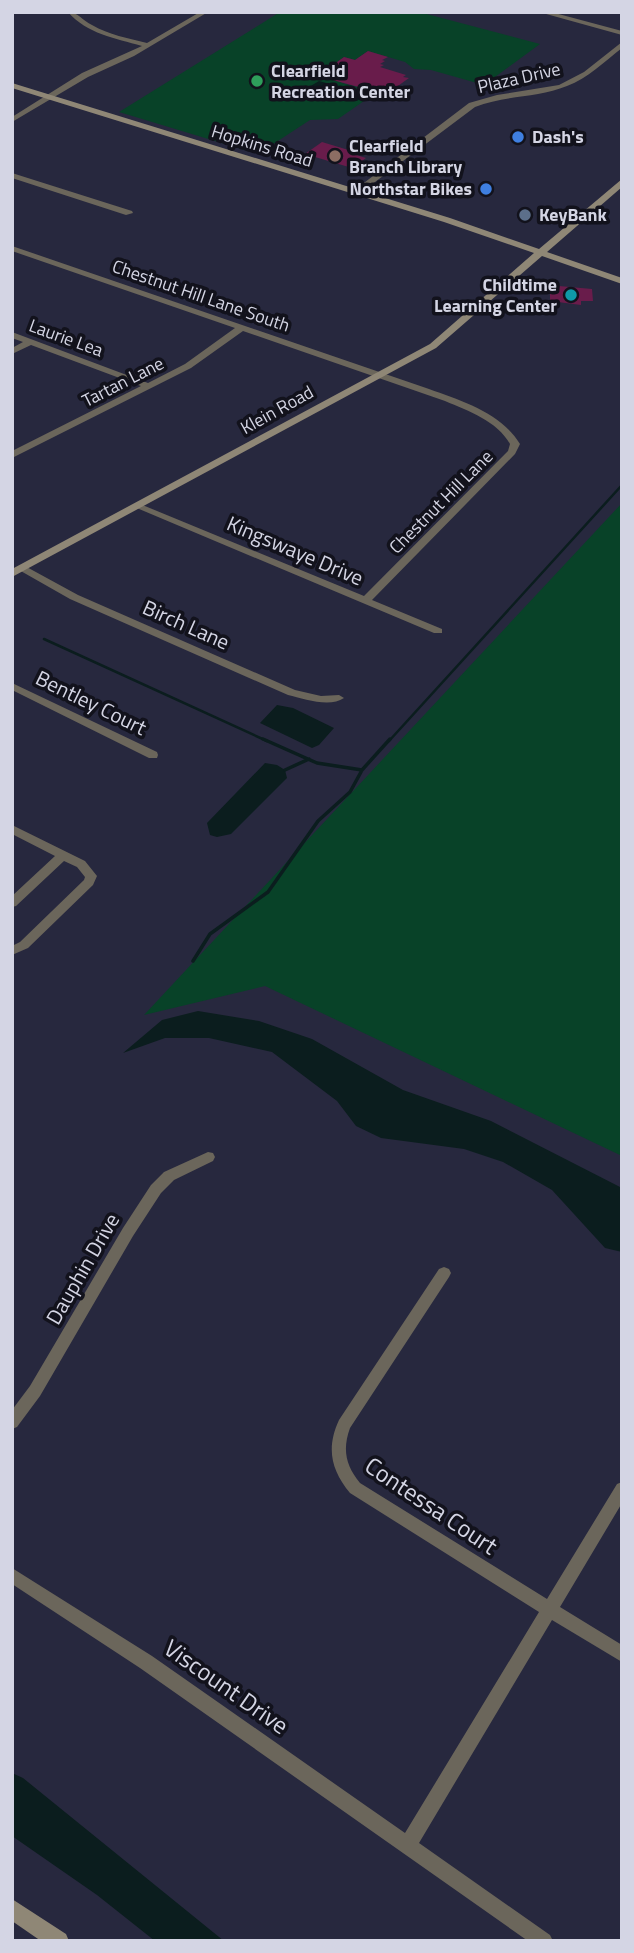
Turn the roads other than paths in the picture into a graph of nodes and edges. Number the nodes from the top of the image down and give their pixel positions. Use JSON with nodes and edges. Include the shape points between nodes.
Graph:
{"nodes":[{"id":1,"x":71,"y":12,"type":"edge"},
{"id":2,"x":205,"y":12,"type":"edge"},
{"id":3,"x":542,"y":12,"type":"edge"},
{"id":4,"x":622,"y":33,"type":"edge"},
{"id":5,"x":622,"y":44,"type":"edge"},
{"id":6,"x":148,"y":46,"type":"junction"},
{"id":7,"x":12,"y":85,"type":"edge"},
{"id":8,"x":50,"y":97,"type":"junction"},
{"id":9,"x":12,"y":120,"type":"edge"},
{"id":10,"x":12,"y":175,"type":"edge"},
{"id":11,"x":622,"y":182,"type":"edge"},
{"id":12,"x":356,"y":192,"type":"junction"},
{"id":13,"x":129,"y":213,"type":"dead end"},
{"id":14,"x":12,"y":248,"type":"edge"},
{"id":15,"x":541,"y":251,"type":"junction"},
{"id":16,"x":622,"y":281,"type":"edge"},
{"id":17,"x":242,"y":327,"type":"junction"},
{"id":18,"x":12,"y":335,"type":"edge"},
{"id":19,"x":30,"y":342,"type":"junction"},
{"id":20,"x":12,"y":351,"type":"edge"},
{"id":21,"x":379,"y":374,"type":"junction"},
{"id":22,"x":149,"y":386,"type":"junction"},
{"id":23,"x":12,"y":455,"type":"edge"},
{"id":24,"x":137,"y":506,"type":"junction"},
{"id":25,"x":23,"y":568,"type":"junction"},
{"id":26,"x":12,"y":574,"type":"edge"},
{"id":27,"x":365,"y":601,"type":"junction"},
{"id":28,"x":438,"y":631,"type":"dead end"},
{"id":29,"x":12,"y":686,"type":"edge"},
{"id":30,"x":339,"y":698,"type":"dead end"},
{"id":31,"x":153,"y":755,"type":"dead end"},
{"id":32,"x":12,"y":829,"type":"edge"},
{"id":33,"x":63,"y":855,"type":"junction"},
{"id":34,"x":12,"y":903,"type":"edge"},
{"id":35,"x":12,"y":951,"type":"edge"},
{"id":36,"x":208,"y":1157,"type":"dead end"},
{"id":37,"x":444,"y":1273,"type":"dead end"},
{"id":38,"x":12,"y":1422,"type":"edge"},
{"id":39,"x":622,"y":1489,"type":"edge"},
{"id":40,"x":12,"y":1575,"type":"edge"},
{"id":41,"x":549,"y":1609,"type":"junction"},
{"id":42,"x":622,"y":1654,"type":"edge"},
{"id":43,"x":408,"y":1844,"type":"junction"},
{"id":44,"x":12,"y":1909,"type":"edge"},
{"id":45,"x":59,"y":1941,"type":"edge"},
{"id":46,"x":544,"y":1941,"type":"edge"}],
"edges":[{"from":1,"to":6,"type":"street","via":[[99,32]]},
{"from":2,"to":6,"type":"street"},
{"from":3,"to":4,"type":"street"},
{"from":5,"to":12,"type":"street","name":"Plaza Drive","via":[[576,81],[472,105]]},
{"from":6,"to":8,"type":"street"},
{"from":7,"to":8,"type":"street","name":"Hopkins Road"},
{"from":8,"to":9,"type":"street"},
{"from":8,"to":12,"type":"street","name":"Hopkins Road"},
{"from":10,"to":13,"type":"street"},
{"from":11,"to":15,"type":"street","name":"Klein Road"},
{"from":12,"to":15,"type":"street","name":"Hopkins Road"},
{"from":14,"to":17,"type":"street","name":"Chestnut Hill Lane South"},
{"from":15,"to":16,"type":"street","name":"Hopkins Road"},
{"from":15,"to":21,"type":"street","name":"Klein Road","via":[[433,346]]},
{"from":17,"to":21,"type":"street","name":"Chestnut Hill Lane South"},
{"from":17,"to":22,"type":"street","name":"Tartan Lane","via":[[204,357]]},
{"from":18,"to":19,"type":"street","name":"Laurie Lea"},
{"from":19,"to":20,"type":"street"},
{"from":19,"to":22,"type":"street","name":"Laurie Lea"},
{"from":21,"to":24,"type":"street","name":"Klein Road"},
{"from":21,"to":27,"type":"street","name":"Chestnut Hill Lane","via":[[473,411],[500,426],[515,443],[512,452]]},
{"from":22,"to":23,"type":"street","name":"Tartan Lane"},
{"from":24,"to":25,"type":"street","name":"Klein Road"},
{"from":24,"to":27,"type":"street","name":"Kingswaye Drive"},
{"from":25,"to":26,"type":"street","name":"Klein Road"},
{"from":25,"to":30,"type":"street","name":"Birch Lane","via":[[74,597],[292,693]]},
{"from":27,"to":28,"type":"street","name":"Kingswaye Drive"},
{"from":29,"to":31,"type":"street","name":"Bentley Court"},
{"from":32,"to":33,"type":"street"},
{"from":33,"to":34,"type":"street"},
{"from":33,"to":35,"type":"street","via":[[88,870],[89,882],[24,946]]},
{"from":36,"to":38,"type":"street","name":"Dauphin Drive","via":[[169,1176],[156,1189],[36,1391]]},
{"from":37,"to":41,"type":"street","name":"Contessa Court","via":[[344,1425],[338,1439],[339,1465],[355,1488]]},
{"from":39,"to":41,"type":"street"},
{"from":40,"to":43,"type":"street","name":"Viscount Drive"},
{"from":41,"to":42,"type":"street","name":"Contessa Court"},
{"from":41,"to":43,"type":"street"},
{"from":43,"to":46,"type":"street","name":"Viscount Drive"},
{"from":44,"to":45,"type":"street"}]}
